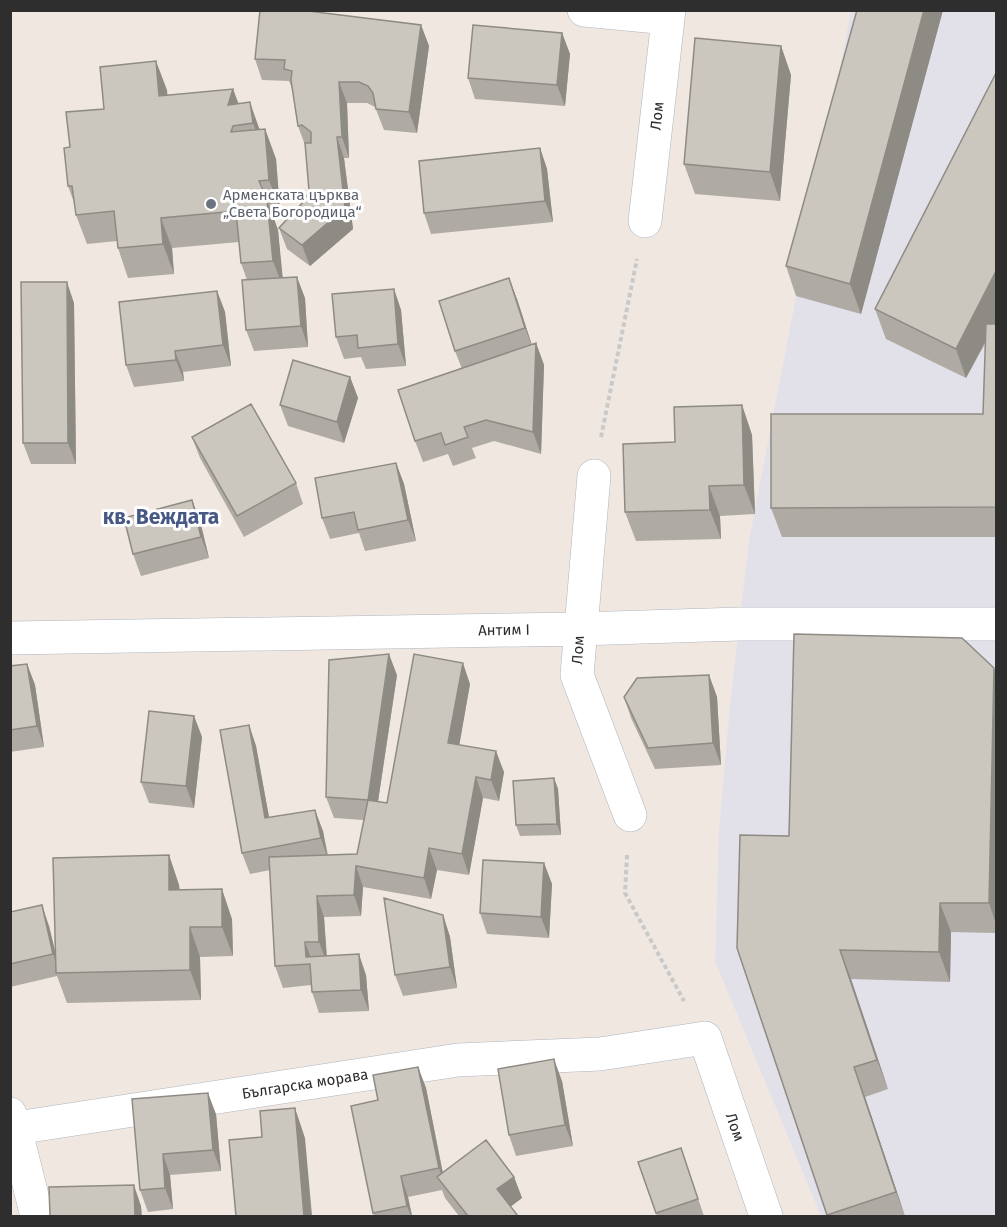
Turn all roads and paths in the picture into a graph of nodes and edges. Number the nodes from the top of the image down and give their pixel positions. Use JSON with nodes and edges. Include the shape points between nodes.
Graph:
{"nodes":[{"id":1,"x":584,"y":10,"type":"edge"},
{"id":2,"x":668,"y":14,"type":"edge"},
{"id":3,"x":645,"y":221,"type":"joint"},
{"id":4,"x":594,"y":476,"type":"joint"},
{"id":5,"x":996,"y":624,"type":"edge"},
{"id":6,"x":579,"y":629,"type":"junction"},
{"id":7,"x":10,"y":638,"type":"edge"},
{"id":8,"x":630,"y":815,"type":"joint"},
{"id":9,"x":705,"y":1038,"type":"junction"},
{"id":10,"x":12,"y":1124,"type":"edge"},
{"id":11,"x":37,"y":1216,"type":"edge"},
{"id":12,"x":766,"y":1216,"type":"edge"}],
"edges":[{"from":1,"to":2,"type":"street"},
{"from":2,"to":3,"type":"street","name":"Лом"},
{"from":3,"to":4,"type":"path"},
{"from":4,"to":6,"type":"street","name":"Лом"},
{"from":5,"to":6,"type":"street","name":"Антим I","via":[[740,624]]},
{"from":6,"to":7,"type":"street","name":"Антим I"},
{"from":6,"to":8,"type":"street","name":"Лом","via":[[577,675]]},
{"from":8,"to":9,"type":"path","via":[[625,893]]},
{"from":9,"to":10,"type":"street","name":"Българска морава","via":[[600,1054],[458,1060]]},
{"from":9,"to":12,"type":"street","name":"Лом"},
{"from":10,"to":11,"type":"street"}]}
